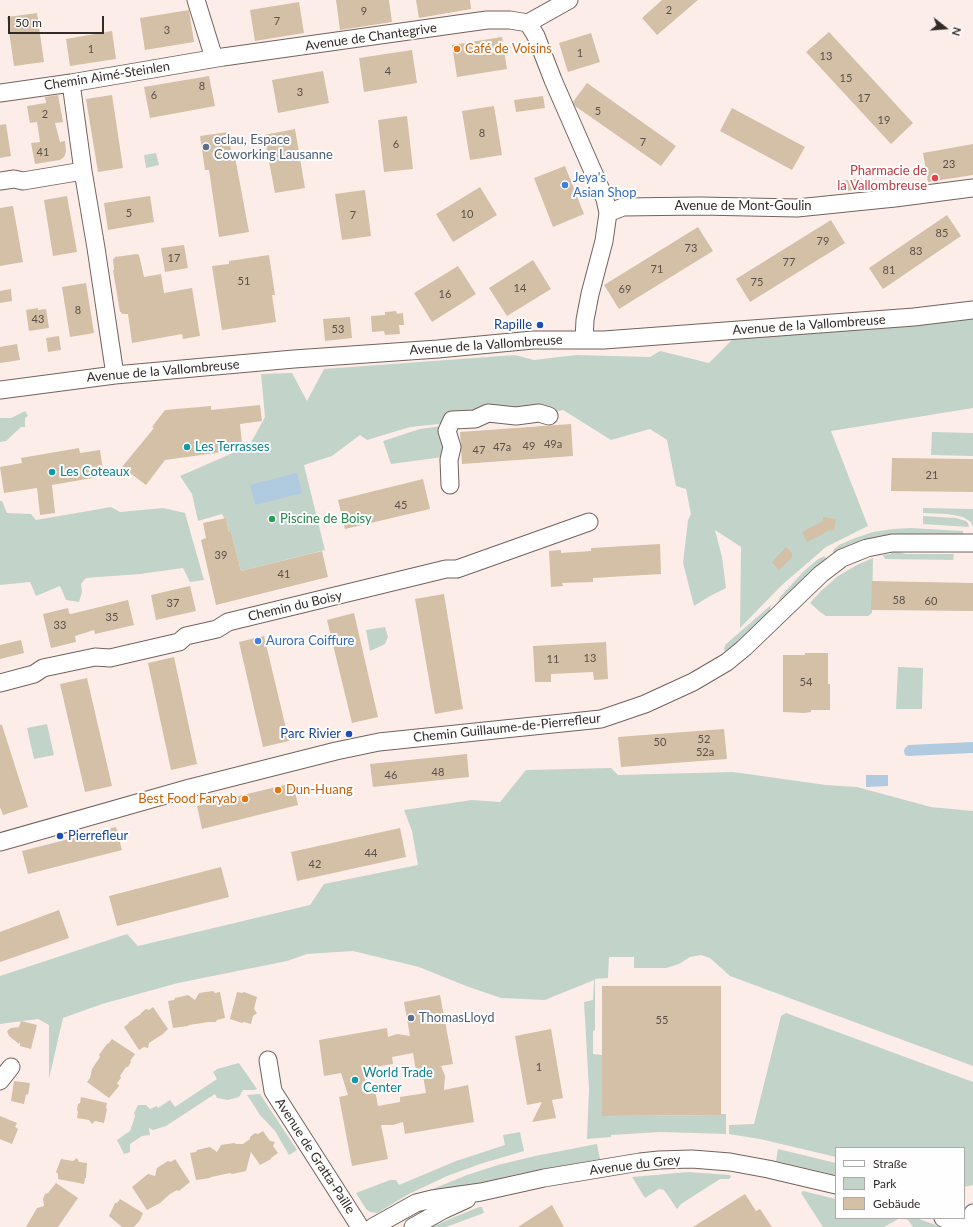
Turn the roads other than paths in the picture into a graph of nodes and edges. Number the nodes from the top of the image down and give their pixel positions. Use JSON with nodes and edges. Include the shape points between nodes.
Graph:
{"nodes":[{"id":1,"x":196,"y":0,"type":"edge"},
{"id":2,"x":569,"y":0,"type":"edge"},
{"id":3,"x":528,"y":23,"type":"junction"},
{"id":4,"x":214,"y":58,"type":"junction"},
{"id":5,"x":71,"y":83,"type":"junction"},
{"id":6,"x":0,"y":93,"type":"edge"},
{"id":7,"x":83,"y":171,"type":"junction"},
{"id":8,"x":0,"y":181,"type":"edge"},
{"id":9,"x":973,"y":188,"type":"edge"},
{"id":10,"x":608,"y":213,"type":"junction"},
{"id":11,"x":973,"y":310,"type":"edge"},
{"id":12,"x":584,"y":340,"type":"junction"},
{"id":13,"x":115,"y":374,"type":"junction"},
{"id":14,"x":0,"y":390,"type":"edge"},
{"id":15,"x":549,"y":416,"type":"dead end"},
{"id":16,"x":450,"y":485,"type":"dead end"},
{"id":17,"x":589,"y":522,"type":"dead end"},
{"id":18,"x":973,"y":543,"type":"edge"},
{"id":19,"x":0,"y":683,"type":"edge"},
{"id":20,"x":0,"y":842,"type":"edge"},
{"id":21,"x":268,"y":1060,"type":"dead end"},
{"id":22,"x":12,"y":1067,"type":"dead end"},
{"id":23,"x":0,"y":1081,"type":"edge"},
{"id":24,"x":835,"y":1185,"type":"edge"},
{"id":25,"x":481,"y":1192,"type":"junction"},
{"id":26,"x":973,"y":1214,"type":"edge"},
{"id":27,"x":945,"y":1219,"type":"edge"},
{"id":28,"x":360,"y":1227,"type":"edge"},
{"id":29,"x":373,"y":1227,"type":"edge"},
{"id":30,"x":413,"y":1227,"type":"edge"},
{"id":31,"x":962,"y":1227,"type":"edge"},
{"id":32,"x":971,"y":1227,"type":"edge"}],
"edges":[{"from":1,"to":4,"type":"street"},
{"from":2,"to":3,"type":"street"},
{"from":3,"to":4,"type":"street","name":"Avenue de Chantegrive","via":[[487,20]]},
{"from":3,"to":10,"type":"street","via":[[536,36]]},
{"from":4,"to":5,"type":"street","name":"Chemin Aimé-Steinlen"},
{"from":5,"to":6,"type":"street","name":"Chemin Aimé-Steinlen"},
{"from":5,"to":7,"type":"street"},
{"from":7,"to":8,"type":"street","via":[[23,181]]},
{"from":7,"to":13,"type":"street"},
{"from":9,"to":10,"type":"street","name":"Avenue de Mont-Goulin","via":[[797,208],[623,207]]},
{"from":10,"to":12,"type":"street","via":[[585,320]]},
{"from":11,"to":12,"type":"street","name":"Avenue de la Vallombreuse","via":[[914,317]]},
{"from":12,"to":13,"type":"street","name":"Avenue de la Vallombreuse","via":[[533,340]]},
{"from":13,"to":14,"type":"street","name":"Avenue de la Vallombreuse"},
{"from":15,"to":16,"type":"street","via":[[539,413],[516,416],[488,413],[474,419],[452,420],[447,430],[452,447],[449,460]]},
{"from":17,"to":19,"type":"street","name":"Chemin du Boisy","via":[[458,569],[446,569],[228,622],[216,629],[186,636],[179,642],[110,658],[95,657],[43,668],[34,674]]},
{"from":18,"to":20,"type":"street","name":"Chemin Guillaume-de-Pierrefleur","via":[[892,542],[842,558],[821,574],[727,662],[694,682],[645,704],[601,719],[379,742],[190,788]]},
{"from":21,"to":28,"type":"street","name":"Avenue de Gratta-Paille","via":[[274,1091]]},
{"from":22,"to":23,"type":"street"},
{"from":24,"to":25,"type":"street","name":"Avenue du Grey","via":[[746,1165],[679,1159],[640,1162],[544,1178]]},
{"from":25,"to":29,"type":"street","name":"Avenue du Grey","via":[[416,1203]]},
{"from":25,"to":30,"type":"street","name":"Avenue du Grey"},
{"from":26,"to":32,"type":"street"},
{"from":27,"to":31,"type":"street"}]}
